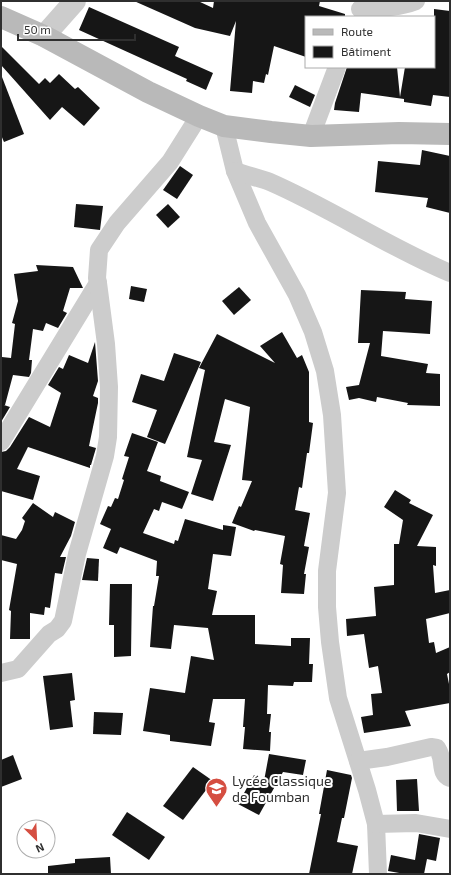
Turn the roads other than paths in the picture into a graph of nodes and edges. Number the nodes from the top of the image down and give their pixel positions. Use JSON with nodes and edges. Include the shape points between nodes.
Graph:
{"nodes":[{"id":1,"x":75,"y":1,"type":"edge"},
{"id":2,"x":416,"y":1,"type":"edge"},
{"id":3,"x":361,"y":9,"type":"edge"},
{"id":4,"x":1,"y":17,"type":"edge"},
{"id":5,"x":44,"y":36,"type":"junction"},
{"id":6,"x":337,"y":68,"type":"edge"},
{"id":7,"x":198,"y":116,"type":"junction"},
{"id":8,"x":224,"y":126,"type":"junction"},
{"id":9,"x":450,"y":134,"type":"edge"},
{"id":10,"x":311,"y":136,"type":"junction"},
{"id":11,"x":235,"y":171,"type":"junction"},
{"id":12,"x":450,"y":273,"type":"edge"},
{"id":13,"x":98,"y":283,"type":"junction"},
{"id":14,"x":1,"y":442,"type":"edge"},
{"id":15,"x":1,"y":673,"type":"edge"},
{"id":16,"x":358,"y":761,"type":"junction"},
{"id":17,"x":450,"y":778,"type":"edge"},
{"id":18,"x":376,"y":824,"type":"junction"},
{"id":19,"x":450,"y":829,"type":"edge"},
{"id":20,"x":378,"y":874,"type":"edge"}],
"edges":[{"from":1,"to":5,"type":"street"},
{"from":2,"to":3,"type":"street","via":[[405,6]]},
{"from":4,"to":5,"type":"main road"},
{"from":5,"to":7,"type":"main road"},
{"from":6,"to":10,"type":"street"},
{"from":7,"to":8,"type":"main road"},
{"from":7,"to":13,"type":"street","via":[[170,162],[118,223],[99,250]]},
{"from":8,"to":10,"type":"main road"},
{"from":8,"to":11,"type":"street"},
{"from":9,"to":10,"type":"main road"},
{"from":11,"to":12,"type":"street","via":[[269,182]]},
{"from":11,"to":16,"type":"street","via":[[257,223],[297,295],[313,332],[325,370],[337,493],[327,571],[327,607],[338,698]]},
{"from":13,"to":14,"type":"street"},
{"from":13,"to":15,"type":"street","via":[[109,387],[105,456],[77,554],[63,621],[18,669]]},
{"from":16,"to":17,"type":"street","via":[[437,748],[441,755],[443,772]]},
{"from":16,"to":18,"type":"street"},
{"from":18,"to":19,"type":"street","via":[[416,823]]},
{"from":18,"to":20,"type":"street"}]}
